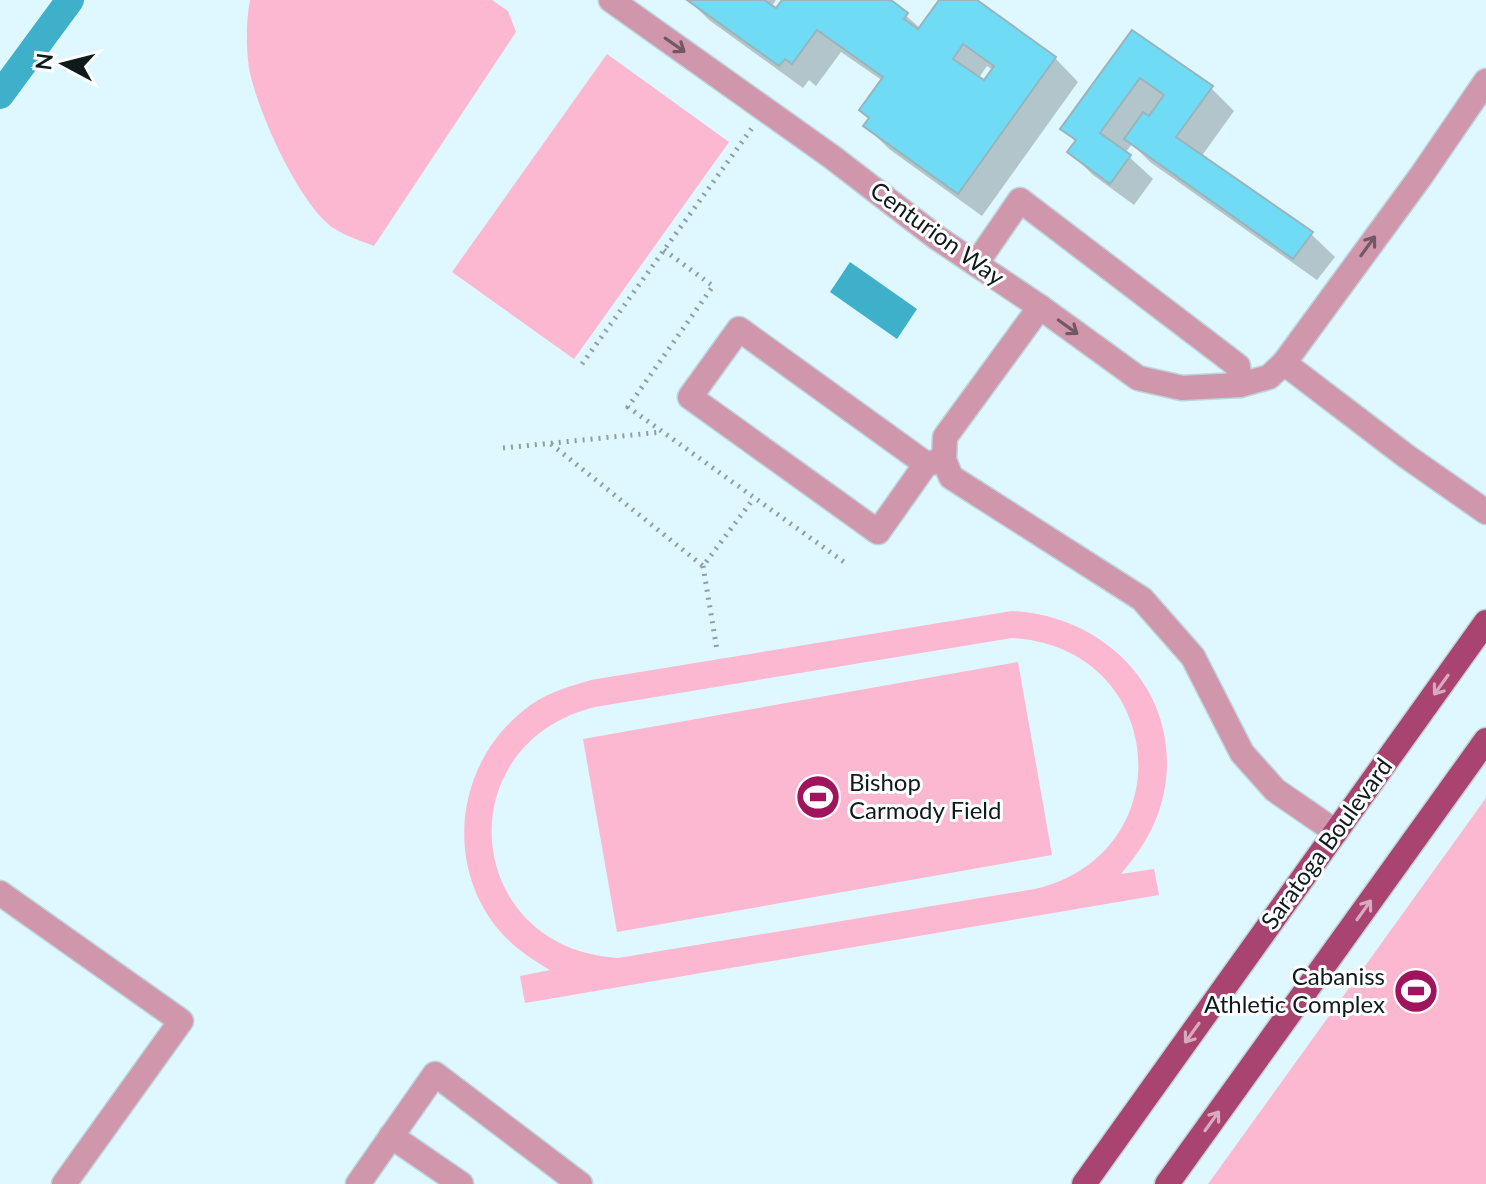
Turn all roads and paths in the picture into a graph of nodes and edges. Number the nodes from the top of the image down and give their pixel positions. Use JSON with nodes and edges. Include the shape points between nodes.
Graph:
{"nodes":[{"id":1,"x":611,"y":0,"type":"edge"},
{"id":2,"x":1486,"y":81,"type":"edge"},
{"id":3,"x":765,"y":109,"type":"junction"},
{"id":4,"x":976,"y":264,"type":"junction"},
{"id":5,"x":1040,"y":307,"type":"junction"},
{"id":6,"x":1284,"y":363,"type":"junction"},
{"id":7,"x":582,"y":364,"type":"dead end"},
{"id":8,"x":1240,"y":385,"type":"junction"},
{"id":9,"x":663,"y":432,"type":"dead end"},
{"id":10,"x":551,"y":444,"type":"junction"},
{"id":11,"x":503,"y":448,"type":"dead end"},
{"id":12,"x":935,"y":462,"type":"junction"},
{"id":13,"x":754,"y":498,"type":"dead end"},
{"id":14,"x":1486,"y":512,"type":"edge"},
{"id":15,"x":703,"y":566,"type":"junction"},
{"id":16,"x":1486,"y":622,"type":"edge"},
{"id":17,"x":717,"y":650,"type":"dead end"},
{"id":18,"x":1486,"y":740,"type":"edge"},
{"id":19,"x":1336,"y":832,"type":"junction"},
{"id":20,"x":0,"y":893,"type":"edge"},
{"id":21,"x":391,"y":1136,"type":"junction"},
{"id":22,"x":64,"y":1184,"type":"edge"},
{"id":23,"x":358,"y":1184,"type":"edge"},
{"id":24,"x":461,"y":1184,"type":"edge"},
{"id":25,"x":580,"y":1184,"type":"edge"},
{"id":26,"x":1084,"y":1184,"type":"edge"},
{"id":27,"x":1167,"y":1184,"type":"edge"}],
"edges":[{"from":1,"to":3,"type":"lane","name":"Centurion Way","one_way":true},
{"from":6,"to":2,"type":"lane","name":"Centurion Way","one_way":true},
{"from":3,"to":4,"type":"lane","name":"Centurion Way"},
{"from":3,"to":7,"type":"path"},
{"from":4,"to":5,"type":"lane","name":"Centurion Way"},
{"from":4,"to":8,"type":"lane","via":[[1020,200],[1238,366]]},
{"from":5,"to":8,"type":"lane","name":"Centurion Way","one_way":true,"via":[[1138,378],[1182,388]]},
{"from":5,"to":12,"type":"lane","via":[[945,437]]},
{"from":6,"to":8,"type":"lane","name":"Centurion Way","via":[[1269,377]]},
{"from":6,"to":14,"type":"lane"},
{"from":9,"to":10,"type":"path"},
{"from":10,"to":11,"type":"path"},
{"from":10,"to":15,"type":"path"},
{"from":12,"to":12,"type":"lane","via":[[878,532],[690,397],[739,329]]},
{"from":12,"to":19,"type":"lane","via":[[1142,599],[1193,657],[1242,753],[1275,790]]},
{"from":13,"to":15,"type":"path"},
{"from":15,"to":17,"type":"path"},
{"from":16,"to":19,"type":"main road","name":"Saratoga Boulevard","one_way":true},
{"from":27,"to":18,"type":"main road","one_way":true},
{"from":19,"to":26,"type":"main road","name":"Saratoga Boulevard","one_way":true},
{"from":20,"to":22,"type":"lane","via":[[181,1021]]},
{"from":21,"to":23,"type":"lane"},
{"from":21,"to":24,"type":"lane"},
{"from":21,"to":25,"type":"lane","via":[[435,1074]]}]}
